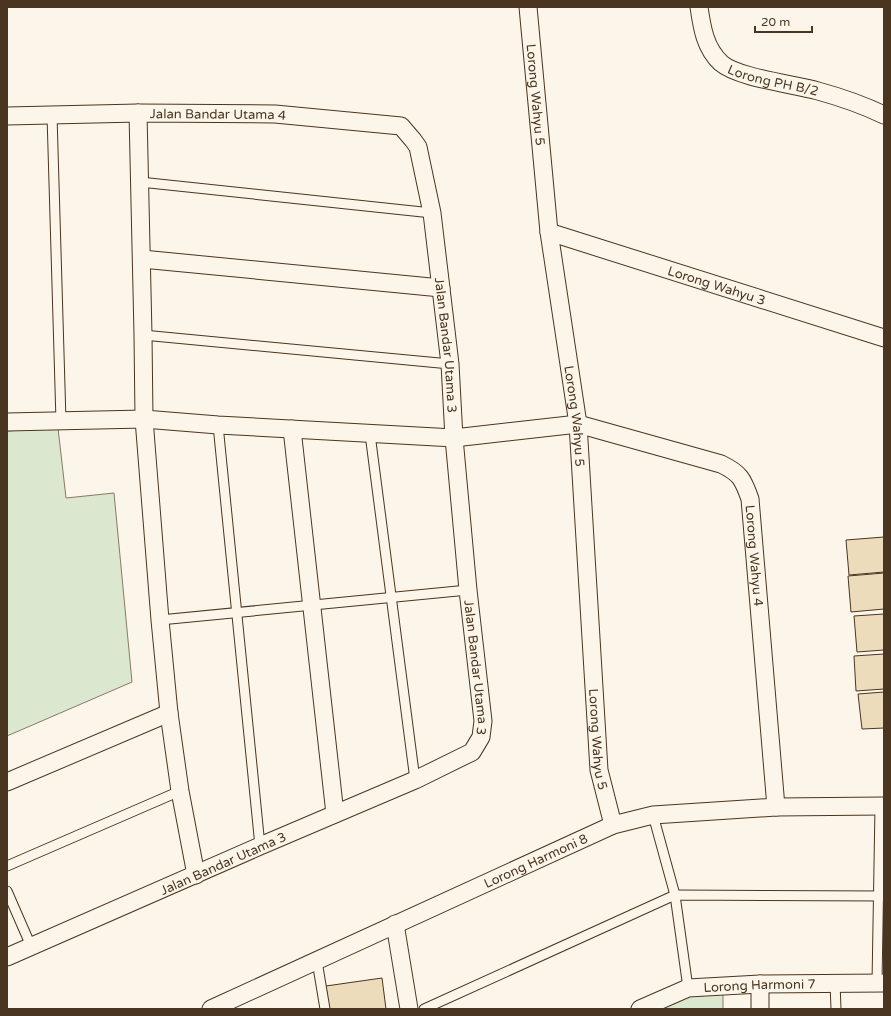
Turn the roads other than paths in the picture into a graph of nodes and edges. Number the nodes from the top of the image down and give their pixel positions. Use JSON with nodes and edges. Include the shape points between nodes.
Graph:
{"nodes":[{"id":1,"x":528,"y":7,"type":"edge"},
{"id":2,"x":699,"y":7,"type":"edge"},
{"id":3,"x":138,"y":113,"type":"junction"},
{"id":4,"x":52,"y":115,"type":"junction"},
{"id":5,"x":884,"y":115,"type":"edge"},
{"id":6,"x":7,"y":116,"type":"edge"},
{"id":7,"x":418,"y":147,"type":"joint"},
{"id":8,"x":140,"y":182,"type":"junction"},
{"id":9,"x":432,"y":213,"type":"junction"},
{"id":10,"x":549,"y":232,"type":"junction"},
{"id":11,"x":142,"y":259,"type":"junction"},
{"id":12,"x":441,"y":288,"type":"junction"},
{"id":13,"x":144,"y":335,"type":"junction"},
{"id":14,"x":884,"y":338,"type":"edge"},
{"id":15,"x":450,"y":364,"type":"junction"},
{"id":16,"x":144,"y":419,"type":"junction"},
{"id":17,"x":61,"y":421,"type":"junction"},
{"id":18,"x":7,"y":422,"type":"edge"},
{"id":19,"x":578,"y":424,"type":"junction"},
{"id":20,"x":218,"y":426,"type":"junction"},
{"id":21,"x":292,"y":429,"type":"junction"},
{"id":22,"x":370,"y":434,"type":"junction"},
{"id":23,"x":454,"y":438,"type":"junction"},
{"id":24,"x":468,"y":590,"type":"junction"},
{"id":25,"x":391,"y":597,"type":"junction"},
{"id":26,"x":311,"y":604,"type":"junction"},
{"id":27,"x":236,"y":611,"type":"junction"},
{"id":28,"x":160,"y":620,"type":"junction"},
{"id":29,"x":169,"y":713,"type":"junction"},
{"id":30,"x":414,"y":780,"type":"junction"},
{"id":31,"x":7,"y":782,"type":"edge"},
{"id":32,"x":180,"y":791,"type":"junction"},
{"id":33,"x":776,"y":806,"type":"junction"},
{"id":34,"x":882,"y":806,"type":"edge"},
{"id":35,"x":335,"y":814,"type":"junction"},
{"id":36,"x":653,"y":815,"type":"junction"},
{"id":37,"x":613,"y":825,"type":"junction"},
{"id":38,"x":260,"y":846,"type":"junction"},
{"id":39,"x":7,"y":866,"type":"edge"},
{"id":40,"x":196,"y":875,"type":"junction"},
{"id":41,"x":7,"y":891,"type":"edge"},
{"id":42,"x":675,"y":895,"type":"junction"},
{"id":43,"x":881,"y":896,"type":"edge"},
{"id":44,"x":396,"y":924,"type":"junction"},
{"id":45,"x":32,"y":946,"type":"junction"},
{"id":46,"x":7,"y":957,"type":"edge"},
{"id":47,"x":317,"y":961,"type":"junction"},
{"id":48,"x":835,"y":982,"type":"junction"},
{"id":49,"x":880,"y":983,"type":"edge"},
{"id":50,"x":760,"y":984,"type":"junction"},
{"id":51,"x":688,"y":988,"type":"junction"},
{"id":52,"x":237,"y":1004,"type":"edge"},
{"id":53,"x":211,"y":1009,"type":"edge"},
{"id":54,"x":325,"y":1009,"type":"edge"},
{"id":55,"x":410,"y":1009,"type":"edge"},
{"id":56,"x":424,"y":1009,"type":"edge"},
{"id":57,"x":640,"y":1009,"type":"edge"},
{"id":58,"x":760,"y":1009,"type":"edge"},
{"id":59,"x":836,"y":1009,"type":"edge"}],
"edges":[{"from":1,"to":10,"type":"street","name":"Lorong Wahyu 5"},
{"from":2,"to":5,"type":"street","name":"Lorong PH B/2","via":[[702,29],[709,48],[722,63],[738,73],[818,91]]},
{"from":3,"to":4,"type":"street","name":"Jalan Bandar Utama 4"},
{"from":3,"to":7,"type":"street","name":"Jalan Bandar Utama 4","via":[[275,114],[401,126]]},
{"from":3,"to":8,"type":"street"},
{"from":4,"to":6,"type":"street","name":"Jalan Bandar Utama 4"},
{"from":4,"to":17,"type":"lane"},
{"from":7,"to":9,"type":"street","name":"Jalan Bandar Utama 3"},
{"from":8,"to":9,"type":"lane"},
{"from":8,"to":11,"type":"street"},
{"from":9,"to":12,"type":"street","name":"Jalan Bandar Utama 3"},
{"from":10,"to":14,"type":"street","name":"Lorong Wahyu 3"},
{"from":10,"to":19,"type":"street","name":"Lorong Wahyu 5"},
{"from":11,"to":12,"type":"street"},
{"from":11,"to":13,"type":"street"},
{"from":12,"to":15,"type":"street","name":"Jalan Bandar Utama 3"},
{"from":13,"to":15,"type":"lane"},
{"from":13,"to":16,"type":"street"},
{"from":15,"to":23,"type":"street","name":"Jalan Bandar Utama 3"},
{"from":16,"to":17,"type":"street"},
{"from":16,"to":20,"type":"street"},
{"from":16,"to":28,"type":"street"},
{"from":17,"to":18,"type":"street"},
{"from":19,"to":23,"type":"street"},
{"from":19,"to":33,"type":"street","name":"Lorong Wahyu 4","via":[[721,464],[734,470],[744,483],[750,499]]},
{"from":19,"to":37,"type":"street","name":"Lorong Wahyu 5","via":[[599,770]]},
{"from":20,"to":21,"type":"street"},
{"from":20,"to":27,"type":"lane"},
{"from":21,"to":22,"type":"street"},
{"from":21,"to":26,"type":"street"},
{"from":22,"to":23,"type":"street"},
{"from":22,"to":25,"type":"lane"},
{"from":23,"to":24,"type":"street","name":"Jalan Bandar Utama 3"},
{"from":24,"to":25,"type":"lane"},
{"from":24,"to":30,"type":"street","name":"Jalan Bandar Utama 3","via":[[483,721],[481,736],[472,752]]},
{"from":25,"to":26,"type":"lane"},
{"from":25,"to":30,"type":"lane"},
{"from":26,"to":27,"type":"lane"},
{"from":26,"to":35,"type":"street"},
{"from":27,"to":28,"type":"lane"},
{"from":27,"to":38,"type":"lane"},
{"from":28,"to":29,"type":"street"},
{"from":29,"to":31,"type":"street"},
{"from":29,"to":32,"type":"street"},
{"from":30,"to":35,"type":"street","name":"Jalan Bandar Utama 3"},
{"from":32,"to":39,"type":"lane"},
{"from":32,"to":40,"type":"street"},
{"from":33,"to":34,"type":"street","name":"Lorong Harmoni 8"},
{"from":33,"to":36,"type":"street","name":"Lorong Harmoni 8"},
{"from":34,"to":43,"type":"lane"},
{"from":35,"to":38,"type":"street","name":"Jalan Bandar Utama 3"},
{"from":36,"to":37,"type":"street","name":"Lorong Harmoni 8"},
{"from":36,"to":42,"type":"lane"},
{"from":37,"to":44,"type":"street","name":"Lorong Harmoni 8"},
{"from":38,"to":40,"type":"street","name":"Jalan Bandar Utama 3"},
{"from":40,"to":45,"type":"street","name":"Jalan Bandar Utama 3"},
{"from":41,"to":45,"type":"lane"},
{"from":42,"to":43,"type":"lane"},
{"from":42,"to":51,"type":"lane"},
{"from":42,"to":56,"type":"lane"},
{"from":43,"to":49,"type":"lane"},
{"from":44,"to":47,"type":"street","name":"Lorong Harmoni 8"},
{"from":44,"to":55,"type":"street"},
{"from":45,"to":46,"type":"street","name":"Jalan Bandar Utama 3"},
{"from":47,"to":52,"type":"street","name":"Lorong Harmoni 8"},
{"from":47,"to":54,"type":"lane"},
{"from":48,"to":49,"type":"street","name":"Lorong Harmoni 7"},
{"from":48,"to":50,"type":"street","name":"Lorong Harmoni 7"},
{"from":48,"to":59,"type":"lane"},
{"from":50,"to":51,"type":"street","name":"Lorong Harmoni 7"},
{"from":50,"to":58,"type":"street"},
{"from":51,"to":57,"type":"street","name":"Lorong Harmoni 7"},
{"from":52,"to":53,"type":"street","name":"Lorong Harmoni 8"}]}
